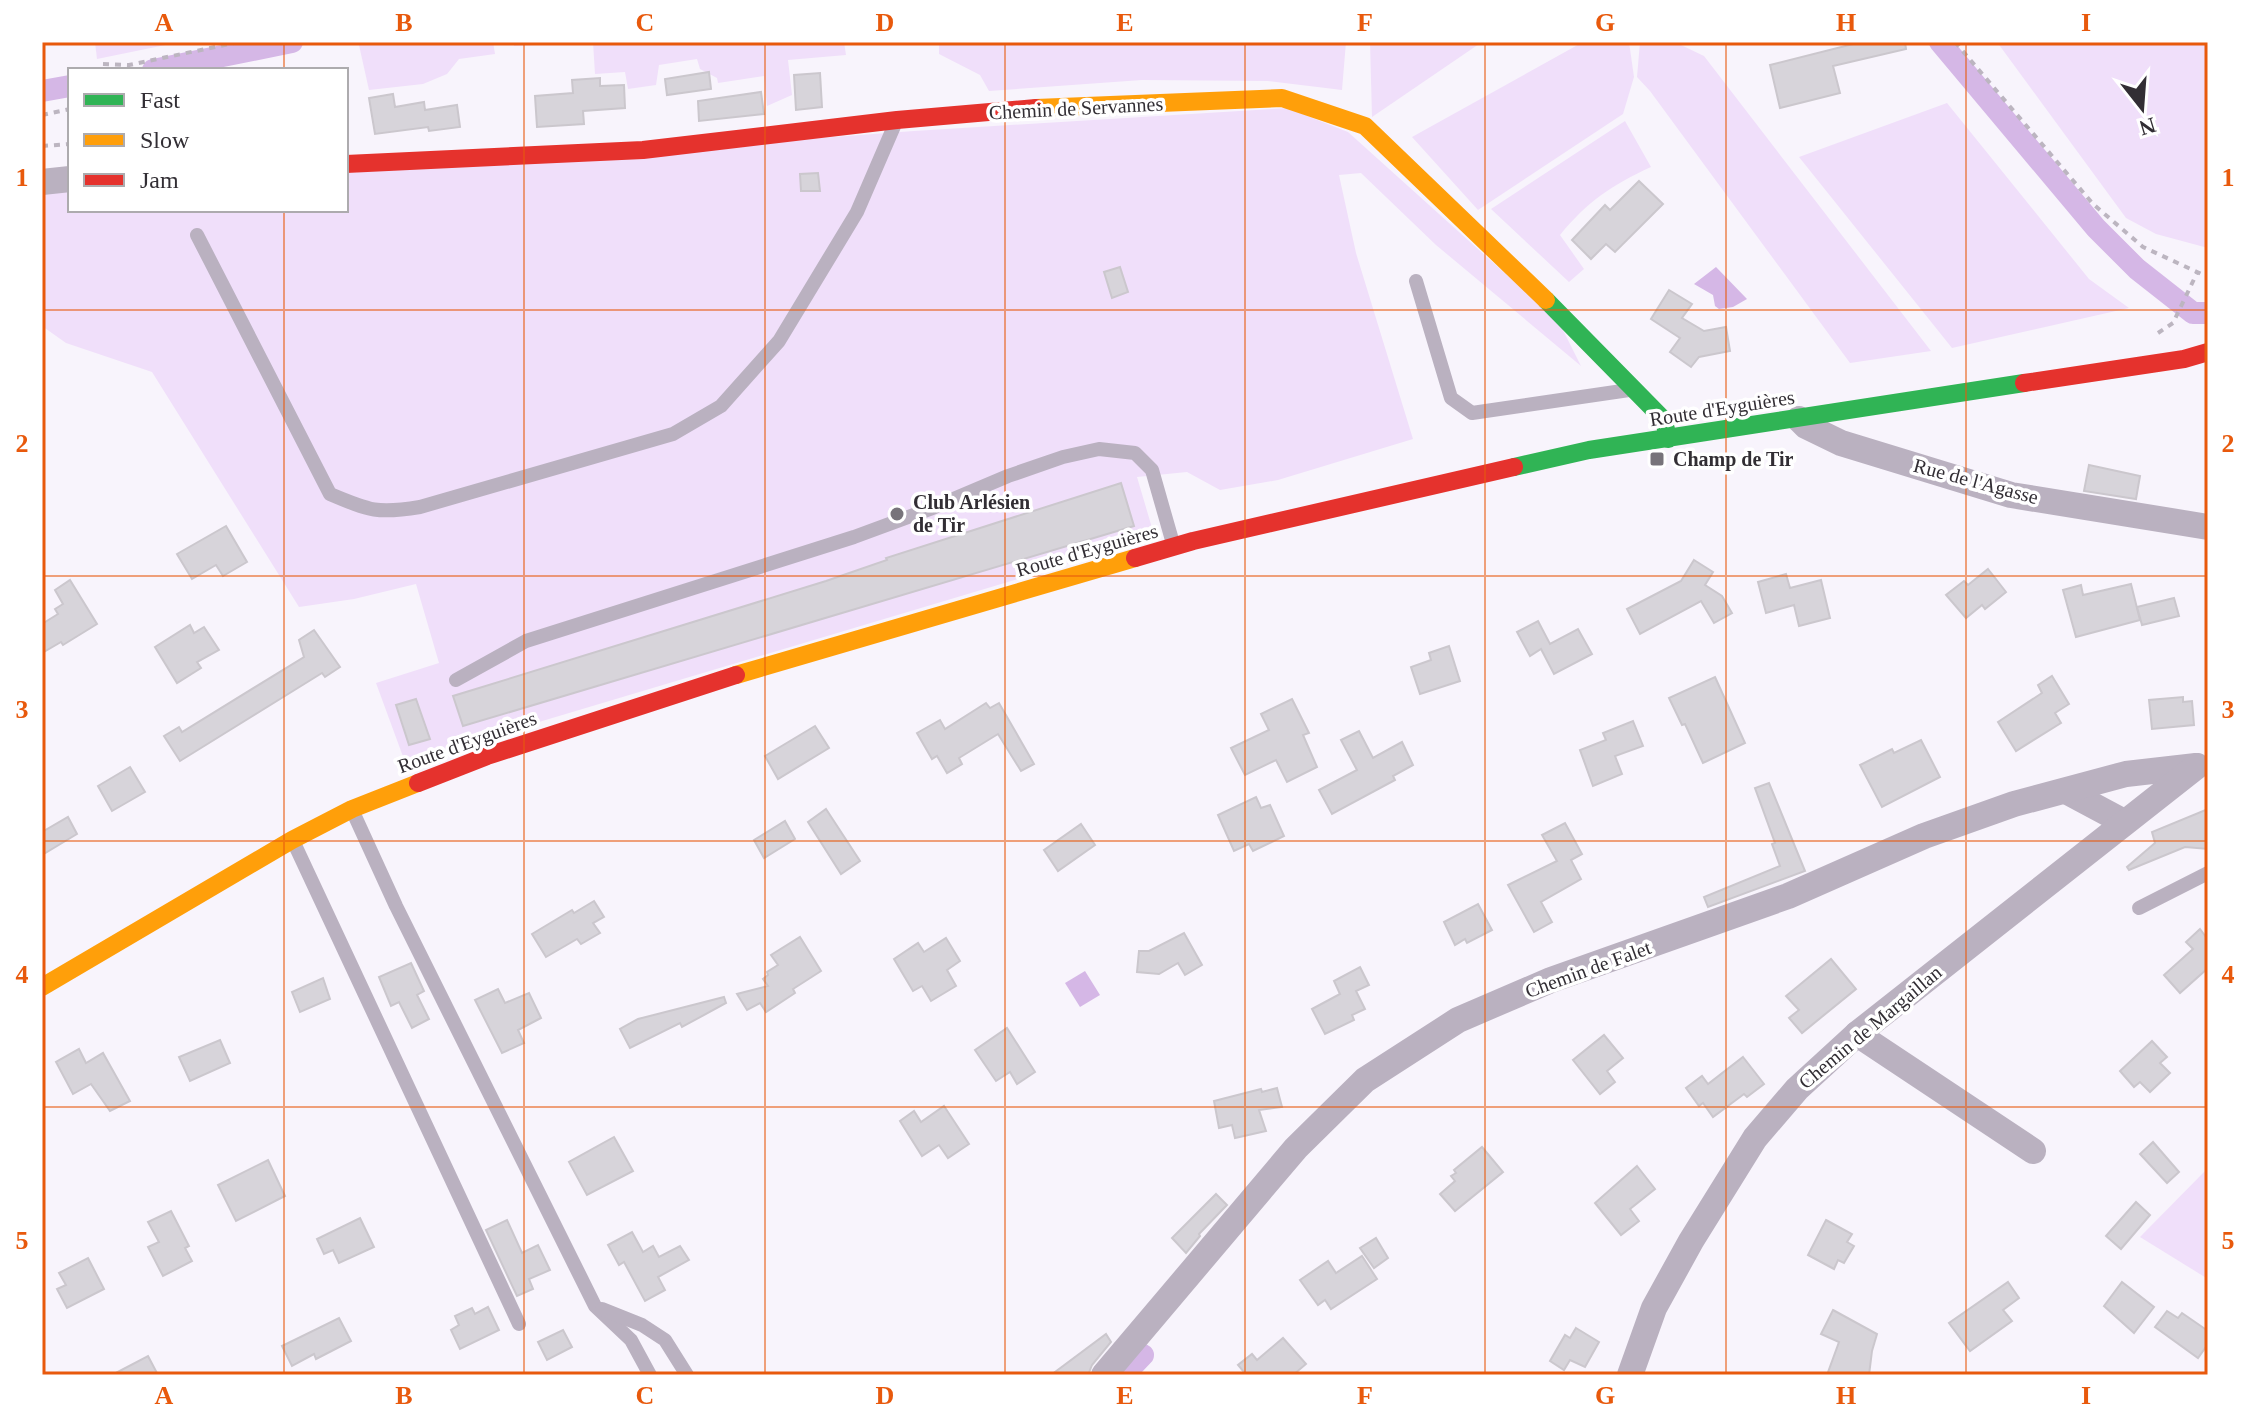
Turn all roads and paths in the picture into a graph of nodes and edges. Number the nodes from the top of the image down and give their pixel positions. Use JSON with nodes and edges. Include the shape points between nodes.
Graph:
{"nodes":[{"id":1,"x":239,"y":42,"type":"edge"},
{"id":2,"x":1955,"y":42,"type":"edge"},
{"id":3,"x":103,"y":64,"type":"dead end"},
{"id":4,"x":68,"y":109,"type":"edge"},
{"id":5,"x":42,"y":115,"type":"edge"},
{"id":6,"x":897,"y":120,"type":"junction"},
{"id":7,"x":68,"y":144,"type":"edge"},
{"id":8,"x":42,"y":146,"type":"edge"},
{"id":9,"x":348,"y":164,"type":"edge"},
{"id":10,"x":68,"y":179,"type":"edge"},
{"id":11,"x":42,"y":182,"type":"edge"},
{"id":12,"x":197,"y":235,"type":"dead end"},
{"id":13,"x":2197,"y":273,"type":"junction"},
{"id":14,"x":2208,"y":277,"type":"edge"},
{"id":15,"x":1416,"y":281,"type":"dead end"},
{"id":16,"x":2173,"y":323,"type":"dead end"},
{"id":17,"x":2208,"y":352,"type":"edge"},
{"id":18,"x":1633,"y":389,"type":"junction"},
{"id":19,"x":1799,"y":419,"type":"junction"},
{"id":20,"x":1668,"y":439,"type":"junction"},
{"id":21,"x":2208,"y":527,"type":"edge"},
{"id":22,"x":1174,"y":547,"type":"junction"},
{"id":23,"x":456,"y":680,"type":"dead end"},
{"id":24,"x":2202,"y":765,"type":"edge"},
{"id":25,"x":2066,"y":791,"type":"junction"},
{"id":26,"x":352,"y":809,"type":"junction"},
{"id":27,"x":2124,"y":822,"type":"junction"},
{"id":28,"x":292,"y":840,"type":"junction"},
{"id":29,"x":2208,"y":873,"type":"edge"},
{"id":30,"x":2139,"y":908,"type":"dead end"},
{"id":31,"x":42,"y":987,"type":"edge"},
{"id":32,"x":1857,"y":1034,"type":"junction"},
{"id":33,"x":2033,"y":1151,"type":"dead end"},
{"id":34,"x":595,"y":1306,"type":"junction"},
{"id":35,"x":519,"y":1324,"type":"dead end"},
{"id":36,"x":650,"y":1375,"type":"edge"},
{"id":37,"x":687,"y":1375,"type":"edge"},
{"id":38,"x":1104,"y":1375,"type":"edge"},
{"id":39,"x":1630,"y":1375,"type":"edge"}],
"edges":[{"from":1,"to":3,"type":"path","via":[[129,65]]},
{"from":2,"to":13,"type":"path","via":[[2093,204],[2143,247]]},
{"from":4,"to":5,"type":"path"},
{"from":6,"to":9,"type":"main road","name":"Chemin de Servannes","via":[[643,150]]},
{"from":6,"to":12,"type":"lane","via":[[857,212],[779,341],[721,406],[673,434],[420,507],[385,512],[330,494]]},
{"from":6,"to":18,"type":"main road","name":"Chemin de Servannes","via":[[1036,108],[1282,98],[1365,126]]},
{"from":7,"to":8,"type":"path"},
{"from":10,"to":11,"type":"street"},
{"from":13,"to":14,"type":"path"},
{"from":13,"to":16,"type":"path"},
{"from":15,"to":18,"type":"lane","via":[[1451,398],[1472,413]]},
{"from":17,"to":19,"type":"main road","name":"Route d'Eyguières"},
{"from":18,"to":20,"type":"main road","name":"Chemin de Servannes","via":[[1664,420]]},
{"from":19,"to":20,"type":"main road","name":"Route d'Eyguières"},
{"from":19,"to":21,"type":"street","name":"Rue de l'Agasse","via":[[1841,443],[2011,495]]},
{"from":20,"to":22,"type":"main road","name":"Route d'Eyguières","via":[[1589,450]]},
{"from":22,"to":23,"type":"lane","via":[[1152,470],[1135,453],[1099,449],[1008,476],[854,537],[526,641]]},
{"from":22,"to":26,"type":"main road","name":"Route d'Eyguières","via":[[669,695],[487,756]]},
{"from":24,"to":25,"type":"street","name":"Chemin de Falet","via":[[2126,774]]},
{"from":24,"to":27,"type":"street","name":"Chemin de Margaillan"},
{"from":25,"to":27,"type":"street"},
{"from":25,"to":38,"type":"street","name":"Chemin de Falet","via":[[1924,836],[1788,896],[1551,980],[1458,1020],[1365,1080],[1296,1148]]},
{"from":26,"to":28,"type":"main road","name":"Route d'Eyguières"},
{"from":26,"to":34,"type":"lane"},
{"from":27,"to":32,"type":"street","name":"Chemin de Margaillan"},
{"from":28,"to":31,"type":"main road","name":"Route d'Eyguières"},
{"from":28,"to":35,"type":"lane"},
{"from":29,"to":30,"type":"lane"},
{"from":32,"to":33,"type":"street"},
{"from":32,"to":39,"type":"street","name":"Chemin de Margaillan","via":[[1797,1089],[1755,1138],[1654,1308]]},
{"from":34,"to":36,"type":"lane","via":[[631,1340]]},
{"from":34,"to":37,"type":"lane","via":[[665,1340]]}]}
